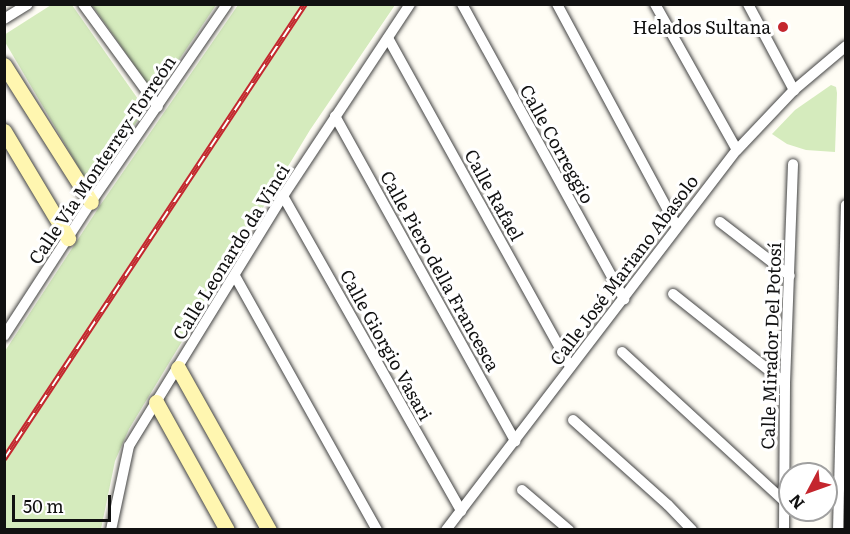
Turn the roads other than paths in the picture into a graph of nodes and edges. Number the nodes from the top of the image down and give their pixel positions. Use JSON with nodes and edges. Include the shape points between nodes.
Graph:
{"nodes":[{"id":1,"x":28,"y":4,"type":"edge"},
{"id":2,"x":83,"y":4,"type":"edge"},
{"id":3,"x":227,"y":4,"type":"edge"},
{"id":4,"x":410,"y":4,"type":"edge"},
{"id":5,"x":462,"y":4,"type":"edge"},
{"id":6,"x":557,"y":4,"type":"edge"},
{"id":7,"x":655,"y":4,"type":"edge"},
{"id":8,"x":748,"y":5,"type":"edge"},
{"id":9,"x":4,"y":19,"type":"edge"},
{"id":10,"x":388,"y":38,"type":"junction"},
{"id":11,"x":846,"y":46,"type":"edge"},
{"id":12,"x":4,"y":65,"type":"edge"},
{"id":13,"x":794,"y":90,"type":"junction"},
{"id":14,"x":158,"y":107,"type":"junction"},
{"id":15,"x":335,"y":116,"type":"junction"},
{"id":16,"x":4,"y":131,"type":"edge"},
{"id":17,"x":737,"y":150,"type":"junction"},
{"id":18,"x":793,"y":164,"type":"dead end"},
{"id":19,"x":284,"y":196,"type":"junction"},
{"id":20,"x":91,"y":202,"type":"junction"},
{"id":21,"x":846,"y":205,"type":"edge"},
{"id":22,"x":720,"y":222,"type":"dead end"},
{"id":23,"x":677,"y":227,"type":"junction"},
{"id":24,"x":68,"y":238,"type":"junction"},
{"id":25,"x":235,"y":276,"type":"junction"},
{"id":26,"x":790,"y":276,"type":"junction"},
{"id":27,"x":673,"y":294,"type":"dead end"},
{"id":28,"x":624,"y":299,"type":"junction"},
{"id":29,"x":4,"y":336,"type":"edge"},
{"id":30,"x":622,"y":352,"type":"dead end"},
{"id":31,"x":570,"y":367,"type":"junction"},
{"id":32,"x":178,"y":369,"type":"junction"},
{"id":33,"x":785,"y":383,"type":"junction"},
{"id":34,"x":156,"y":402,"type":"junction"},
{"id":35,"x":573,"y":420,"type":"dead end"},
{"id":36,"x":515,"y":441,"type":"junction"},
{"id":37,"x":784,"y":462,"type":"edge"},
{"id":38,"x":522,"y":490,"type":"dead end"},
{"id":39,"x":778,"y":495,"type":"edge"},
{"id":40,"x":460,"y":511,"type":"junction"},
{"id":41,"x":113,"y":528,"type":"edge"},
{"id":42,"x":227,"y":530,"type":"edge"},
{"id":43,"x":269,"y":530,"type":"edge"},
{"id":44,"x":377,"y":530,"type":"edge"},
{"id":45,"x":446,"y":530,"type":"edge"},
{"id":46,"x":569,"y":530,"type":"edge"},
{"id":47,"x":692,"y":530,"type":"edge"},
{"id":48,"x":838,"y":530,"type":"edge"}],
"edges":[{"from":1,"to":9,"type":"street"},
{"from":2,"to":14,"type":"street"},
{"from":3,"to":14,"type":"street","name":"Calle Vía Monterrey-Torreón"},
{"from":4,"to":10,"type":"street","name":"Calle Leonardo da Vinci"},
{"from":5,"to":28,"type":"street","name":"Calle Correggio"},
{"from":6,"to":23,"type":"street"},
{"from":7,"to":17,"type":"street"},
{"from":8,"to":13,"type":"street"},
{"from":10,"to":15,"type":"street","name":"Calle Leonardo da Vinci"},
{"from":10,"to":31,"type":"street","name":"Calle Rafael"},
{"from":11,"to":13,"type":"street","name":"Calle José Mariano Abasolo"},
{"from":12,"to":20,"type":"street"},
{"from":13,"to":17,"type":"street","name":"Calle José Mariano Abasolo"},
{"from":14,"to":20,"type":"street","name":"Calle Vía Monterrey-Torreón"},
{"from":15,"to":19,"type":"street","name":"Calle Leonardo da Vinci"},
{"from":15,"to":36,"type":"street","name":"Calle Piero della Francesca"},
{"from":16,"to":24,"type":"street"},
{"from":17,"to":23,"type":"street","name":"Calle José Mariano Abasolo"},
{"from":18,"to":26,"type":"street","name":"Calle Mirador Del Potosí"},
{"from":19,"to":25,"type":"street","name":"Calle Leonardo da Vinci"},
{"from":19,"to":40,"type":"street","name":"Calle Giorgio Vasari"},
{"from":20,"to":24,"type":"street","name":"Calle Vía Monterrey-Torreón"},
{"from":21,"to":48,"type":"street"},
{"from":22,"to":26,"type":"street"},
{"from":23,"to":28,"type":"street","name":"Calle José Mariano Abasolo"},
{"from":24,"to":29,"type":"street","name":"Calle Vía Monterrey-Torreón"},
{"from":25,"to":32,"type":"street","name":"Calle Leonardo da Vinci"},
{"from":25,"to":44,"type":"street"},
{"from":26,"to":33,"type":"street","name":"Calle Mirador Del Potosí"},
{"from":27,"to":33,"type":"street"},
{"from":28,"to":31,"type":"street","name":"Calle José Mariano Abasolo"},
{"from":30,"to":39,"type":"street"},
{"from":31,"to":36,"type":"street","name":"Calle José Mariano Abasolo"},
{"from":32,"to":34,"type":"street","name":"Calle Leonardo da Vinci"},
{"from":32,"to":43,"type":"street"},
{"from":33,"to":37,"type":"street","name":"Calle Mirador Del Potosí"},
{"from":34,"to":41,"type":"street","name":"Calle Leonardo da Vinci","via":[[129,446]]},
{"from":34,"to":42,"type":"street"},
{"from":35,"to":47,"type":"street"},
{"from":36,"to":40,"type":"street","name":"Calle José Mariano Abasolo"},
{"from":38,"to":46,"type":"street"},
{"from":40,"to":45,"type":"street","name":"Calle José Mariano Abasolo"}]}
